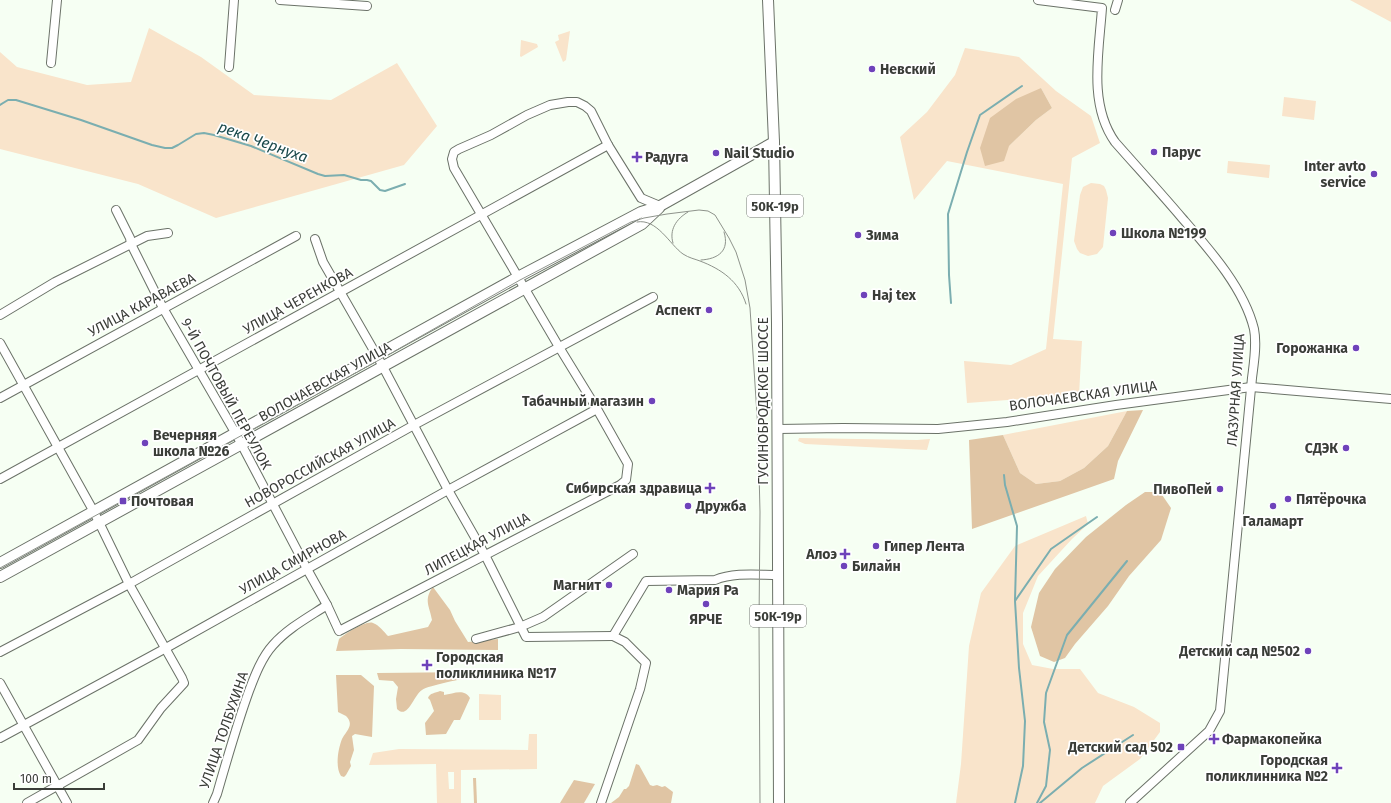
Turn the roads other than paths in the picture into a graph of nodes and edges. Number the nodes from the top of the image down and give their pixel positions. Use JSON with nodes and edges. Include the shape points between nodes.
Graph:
{"nodes":[{"id":1,"x":57,"y":0,"type":"edge"},
{"id":2,"x":234,"y":0,"type":"edge"},
{"id":3,"x":280,"y":0,"type":"edge"},
{"id":4,"x":768,"y":0,"type":"edge"},
{"id":5,"x":1038,"y":0,"type":"edge"},
{"id":6,"x":1118,"y":0,"type":"edge"},
{"id":7,"x":367,"y":6,"type":"dead end"},
{"id":8,"x":1115,"y":10,"type":"dead end"},
{"id":9,"x":51,"y":62,"type":"dead end"},
{"id":10,"x":229,"y":67,"type":"dead end"},
{"id":11,"x":774,"y":142,"type":"junction"},
{"id":12,"x":608,"y":145,"type":"junction"},
{"id":13,"x":660,"y":206,"type":"junction"},
{"id":14,"x":116,"y":210,"type":"dead end"},
{"id":15,"x":481,"y":215,"type":"junction"},
{"id":16,"x":168,"y":233,"type":"dead end"},
{"id":17,"x":296,"y":236,"type":"dead end"},
{"id":18,"x":315,"y":239,"type":"dead end"},
{"id":19,"x":131,"y":244,"type":"junction"},
{"id":20,"x":518,"y":277,"type":"junction"},
{"id":21,"x":525,"y":288,"type":"junction"},
{"id":22,"x":341,"y":292,"type":"junction"},
{"id":23,"x":653,"y":297,"type":"dead end"},
{"id":24,"x":163,"y":308,"type":"junction"},
{"id":25,"x":1,"y":313,"type":"edge"},
{"id":26,"x":0,"y":343,"type":"edge"},
{"id":27,"x":559,"y":347,"type":"junction"},
{"id":28,"x":377,"y":356,"type":"junction"},
{"id":29,"x":383,"y":367,"type":"junction"},
{"id":30,"x":198,"y":370,"type":"junction"},
{"id":31,"x":23,"y":385,"type":"junction"},
{"id":32,"x":1252,"y":387,"type":"junction"},
{"id":33,"x":0,"y":398,"type":"edge"},
{"id":34,"x":1391,"y":399,"type":"edge"},
{"id":35,"x":598,"y":409,"type":"junction"},
{"id":36,"x":414,"y":424,"type":"junction"},
{"id":37,"x":778,"y":429,"type":"junction"},
{"id":38,"x":236,"y":434,"type":"junction"},
{"id":39,"x":241,"y":444,"type":"junction"},
{"id":40,"x":58,"y":447,"type":"junction"},
{"id":41,"x":0,"y":479,"type":"edge"},
{"id":42,"x":448,"y":490,"type":"junction"},
{"id":43,"x":272,"y":504,"type":"junction"},
{"id":44,"x":94,"y":512,"type":"junction"},
{"id":45,"x":99,"y":522,"type":"junction"},
{"id":46,"x":485,"y":554,"type":"junction"},
{"id":47,"x":633,"y":554,"type":"dead end"},
{"id":48,"x":0,"y":564,"type":"edge"},
{"id":49,"x":307,"y":569,"type":"junction"},
{"id":50,"x":778,"y":575,"type":"junction"},
{"id":51,"x":0,"y":577,"type":"edge"},
{"id":52,"x":129,"y":584,"type":"junction"},
{"id":53,"x":328,"y":605,"type":"junction"},
{"id":54,"x":520,"y":627,"type":"junction"},
{"id":55,"x":340,"y":631,"type":"joint"},
{"id":56,"x":613,"y":636,"type":"junction"},
{"id":57,"x":476,"y":638,"type":"dead end"},
{"id":58,"x":166,"y":648,"type":"junction"},
{"id":59,"x":0,"y":652,"type":"edge"},
{"id":60,"x":0,"y":683,"type":"edge"},
{"id":61,"x":23,"y":725,"type":"junction"},
{"id":62,"x":0,"y":738,"type":"edge"},
{"id":63,"x":57,"y":786,"type":"junction"},
{"id":64,"x":27,"y":803,"type":"edge"},
{"id":65,"x":67,"y":803,"type":"edge"},
{"id":66,"x":213,"y":803,"type":"edge"},
{"id":67,"x":601,"y":803,"type":"edge"},
{"id":68,"x":779,"y":803,"type":"edge"},
{"id":69,"x":1130,"y":803,"type":"edge"}],
"edges":[{"from":1,"to":9,"type":"street"},
{"from":2,"to":10,"type":"street"},
{"from":3,"to":7,"type":"street"},
{"from":4,"to":11,"type":"main road","name":"ГУСИНОБРОДСКОЕ ШОССЕ","number":"50К-19р"},
{"from":5,"to":32,"type":"street","name":"ЛАЗУРНАЯ УЛИЦА","via":[[1102,8],[1097,78],[1101,112],[1108,133],[1201,240],[1238,291],[1254,330]]},
{"from":6,"to":8,"type":"street"},
{"from":11,"to":13,"type":"main road","name":"ВОЛОЧАЕВСКАЯ УЛИЦА"},
{"from":11,"to":37,"type":"main road","name":"ГУСИНОБРОДСКОЕ ШОССЕ","number":"50К-19р"},
{"from":12,"to":13,"type":"street","via":[[641,198]]},
{"from":12,"to":15,"type":"street","name":"УЛИЦА ЧЕРЕНКОВА"},
{"from":12,"to":15,"type":"street","via":[[591,111],[577,102],[568,102],[550,105],[459,149],[454,152],[452,159],[454,168]]},
{"from":13,"to":20,"type":"main road","name":"ВОЛОЧАЕВСКАЯ УЛИЦА","via":[[641,212]]},
{"from":13,"to":21,"type":"main road","name":"ВОЛОЧАЕВСКАЯ УЛИЦА","via":[[642,224]]},
{"from":14,"to":19,"type":"street","name":"9-Й ПОЧТОВЫЙ ПЕРЕУЛОК"},
{"from":15,"to":20,"type":"street"},
{"from":15,"to":22,"type":"street","name":"УЛИЦА ЧЕРЕНКОВА"},
{"from":16,"to":19,"type":"street","via":[[147,236]]},
{"from":17,"to":24,"type":"street","name":"УЛИЦА КАРАВАЕВА"},
{"from":18,"to":22,"type":"street","via":[[323,262]]},
{"from":19,"to":24,"type":"street","name":"9-Й ПОЧТОВЫЙ ПЕРЕУЛОК"},
{"from":19,"to":25,"type":"street","via":[[54,282]]},
{"from":20,"to":21,"type":"street"},
{"from":20,"to":28,"type":"main road","name":"ВОЛОЧАЕВСКАЯ УЛИЦА"},
{"from":21,"to":27,"type":"street"},
{"from":21,"to":29,"type":"main road","name":"ВОЛОЧАЕВСКАЯ УЛИЦА"},
{"from":22,"to":28,"type":"street"},
{"from":22,"to":30,"type":"street","name":"УЛИЦА ЧЕРЕНКОВА"},
{"from":23,"to":27,"type":"street","name":"НОВОРОССИЙСКАЯ УЛИЦА"},
{"from":24,"to":30,"type":"street","name":"9-Й ПОЧТОВЫЙ ПЕРЕУЛОК"},
{"from":24,"to":31,"type":"street","name":"УЛИЦА КАРАВАЕВА"},
{"from":26,"to":31,"type":"street"},
{"from":27,"to":35,"type":"street"},
{"from":27,"to":36,"type":"street","name":"НОВОРОССИЙСКАЯ УЛИЦА"},
{"from":28,"to":29,"type":"street"},
{"from":28,"to":38,"type":"main road","name":"ВОЛОЧАЕВСКАЯ УЛИЦА"},
{"from":29,"to":36,"type":"street"},
{"from":29,"to":39,"type":"main road","name":"ВОЛОЧАЕВСКАЯ УЛИЦА"},
{"from":30,"to":38,"type":"street","name":"9-Й ПОЧТОВЫЙ ПЕРЕУЛОК"},
{"from":30,"to":40,"type":"street","name":"УЛИЦА ЧЕРЕНКОВА"},
{"from":31,"to":33,"type":"street","name":"УЛИЦА КАРАВАЕВА"},
{"from":31,"to":40,"type":"street"},
{"from":32,"to":34,"type":"street","name":"ВОЛОЧАЕВСКАЯ УЛИЦА"},
{"from":32,"to":37,"type":"street","name":"ВОЛОЧАЕВСКАЯ УЛИЦА","via":[[938,430]]},
{"from":32,"to":69,"type":"street","name":"ЛАЗУРНАЯ УЛИЦА","via":[[1220,711],[1209,732]]},
{"from":35,"to":42,"type":"street","name":"УЛИЦА СМИРНОВА"},
{"from":35,"to":46,"type":"street","name":"ЛИПЕЦКАЯ УЛИЦА","via":[[628,464],[626,480]]},
{"from":36,"to":42,"type":"street"},
{"from":36,"to":43,"type":"street","name":"НОВОРОССИЙСКАЯ УЛИЦА"},
{"from":37,"to":50,"type":"main road","name":"ГУСИНОБРОДСКОЕ ШОССЕ","number":"50К-19р"},
{"from":38,"to":39,"type":"street","name":"9-Й ПОЧТОВЫЙ ПЕРЕУЛОК"},
{"from":38,"to":44,"type":"main road","name":"ВОЛОЧАЕВСКАЯ УЛИЦА"},
{"from":39,"to":43,"type":"street","name":"9-Й ПОЧТОВЫЙ ПЕРЕУЛОК"},
{"from":39,"to":45,"type":"main road","name":"ВОЛОЧАЕВСКАЯ УЛИЦА"},
{"from":40,"to":41,"type":"street","name":"УЛИЦА ЧЕРЕНКОВА"},
{"from":40,"to":44,"type":"street"},
{"from":42,"to":46,"type":"street"},
{"from":42,"to":49,"type":"street","name":"УЛИЦА СМИРНОВА"},
{"from":43,"to":49,"type":"street","name":"9-Й ПОЧТОВЫЙ ПЕРЕУЛОК"},
{"from":43,"to":52,"type":"street","name":"НОВОРОССИЙСКАЯ УЛИЦА"},
{"from":44,"to":45,"type":"street"},
{"from":44,"to":48,"type":"main road","name":"ВОЛОЧАЕВСКАЯ УЛИЦА"},
{"from":45,"to":51,"type":"main road","name":"ВОЛОЧАЕВСКАЯ УЛИЦА"},
{"from":45,"to":52,"type":"street"},
{"from":46,"to":54,"type":"street"},
{"from":46,"to":55,"type":"street","name":"ЛИПЕЦКАЯ УЛИЦА"},
{"from":47,"to":54,"type":"street","via":[[543,617]]},
{"from":49,"to":53,"type":"street","name":"9-Й ПОЧТОВЫЙ ПЕРЕУЛОК"},
{"from":49,"to":58,"type":"street","name":"УЛИЦА СМИРНОВА"},
{"from":50,"to":56,"type":"street","via":[[723,576],[716,580],[646,581]]},
{"from":50,"to":68,"type":"main road","name":"ГУСИНОБРОДСКОЕ ШОССЕ","number":"50К-19р"},
{"from":52,"to":58,"type":"street"},
{"from":52,"to":59,"type":"street","name":"НОВОРОССИЙСКАЯ УЛИЦА"},
{"from":53,"to":55,"type":"street","name":"9-Й ПОЧТОВЫЙ ПЕРЕУЛОК"},
{"from":53,"to":66,"type":"street","name":"УЛИЦА ТОЛБУХИНА","via":[[272,645],[262,660],[242,712]]},
{"from":54,"to":56,"type":"street","via":[[526,636]]},
{"from":54,"to":57,"type":"street"},
{"from":56,"to":67,"type":"street","via":[[626,642],[646,663],[640,690]]},
{"from":58,"to":61,"type":"street","name":"УЛИЦА СМИРНОВА"},
{"from":58,"to":63,"type":"street","via":[[184,683],[161,708],[138,740]]},
{"from":60,"to":61,"type":"street"},
{"from":61,"to":62,"type":"street","name":"УЛИЦА СМИРНОВА"},
{"from":61,"to":63,"type":"street"},
{"from":63,"to":64,"type":"street"},
{"from":63,"to":65,"type":"street"}]}
